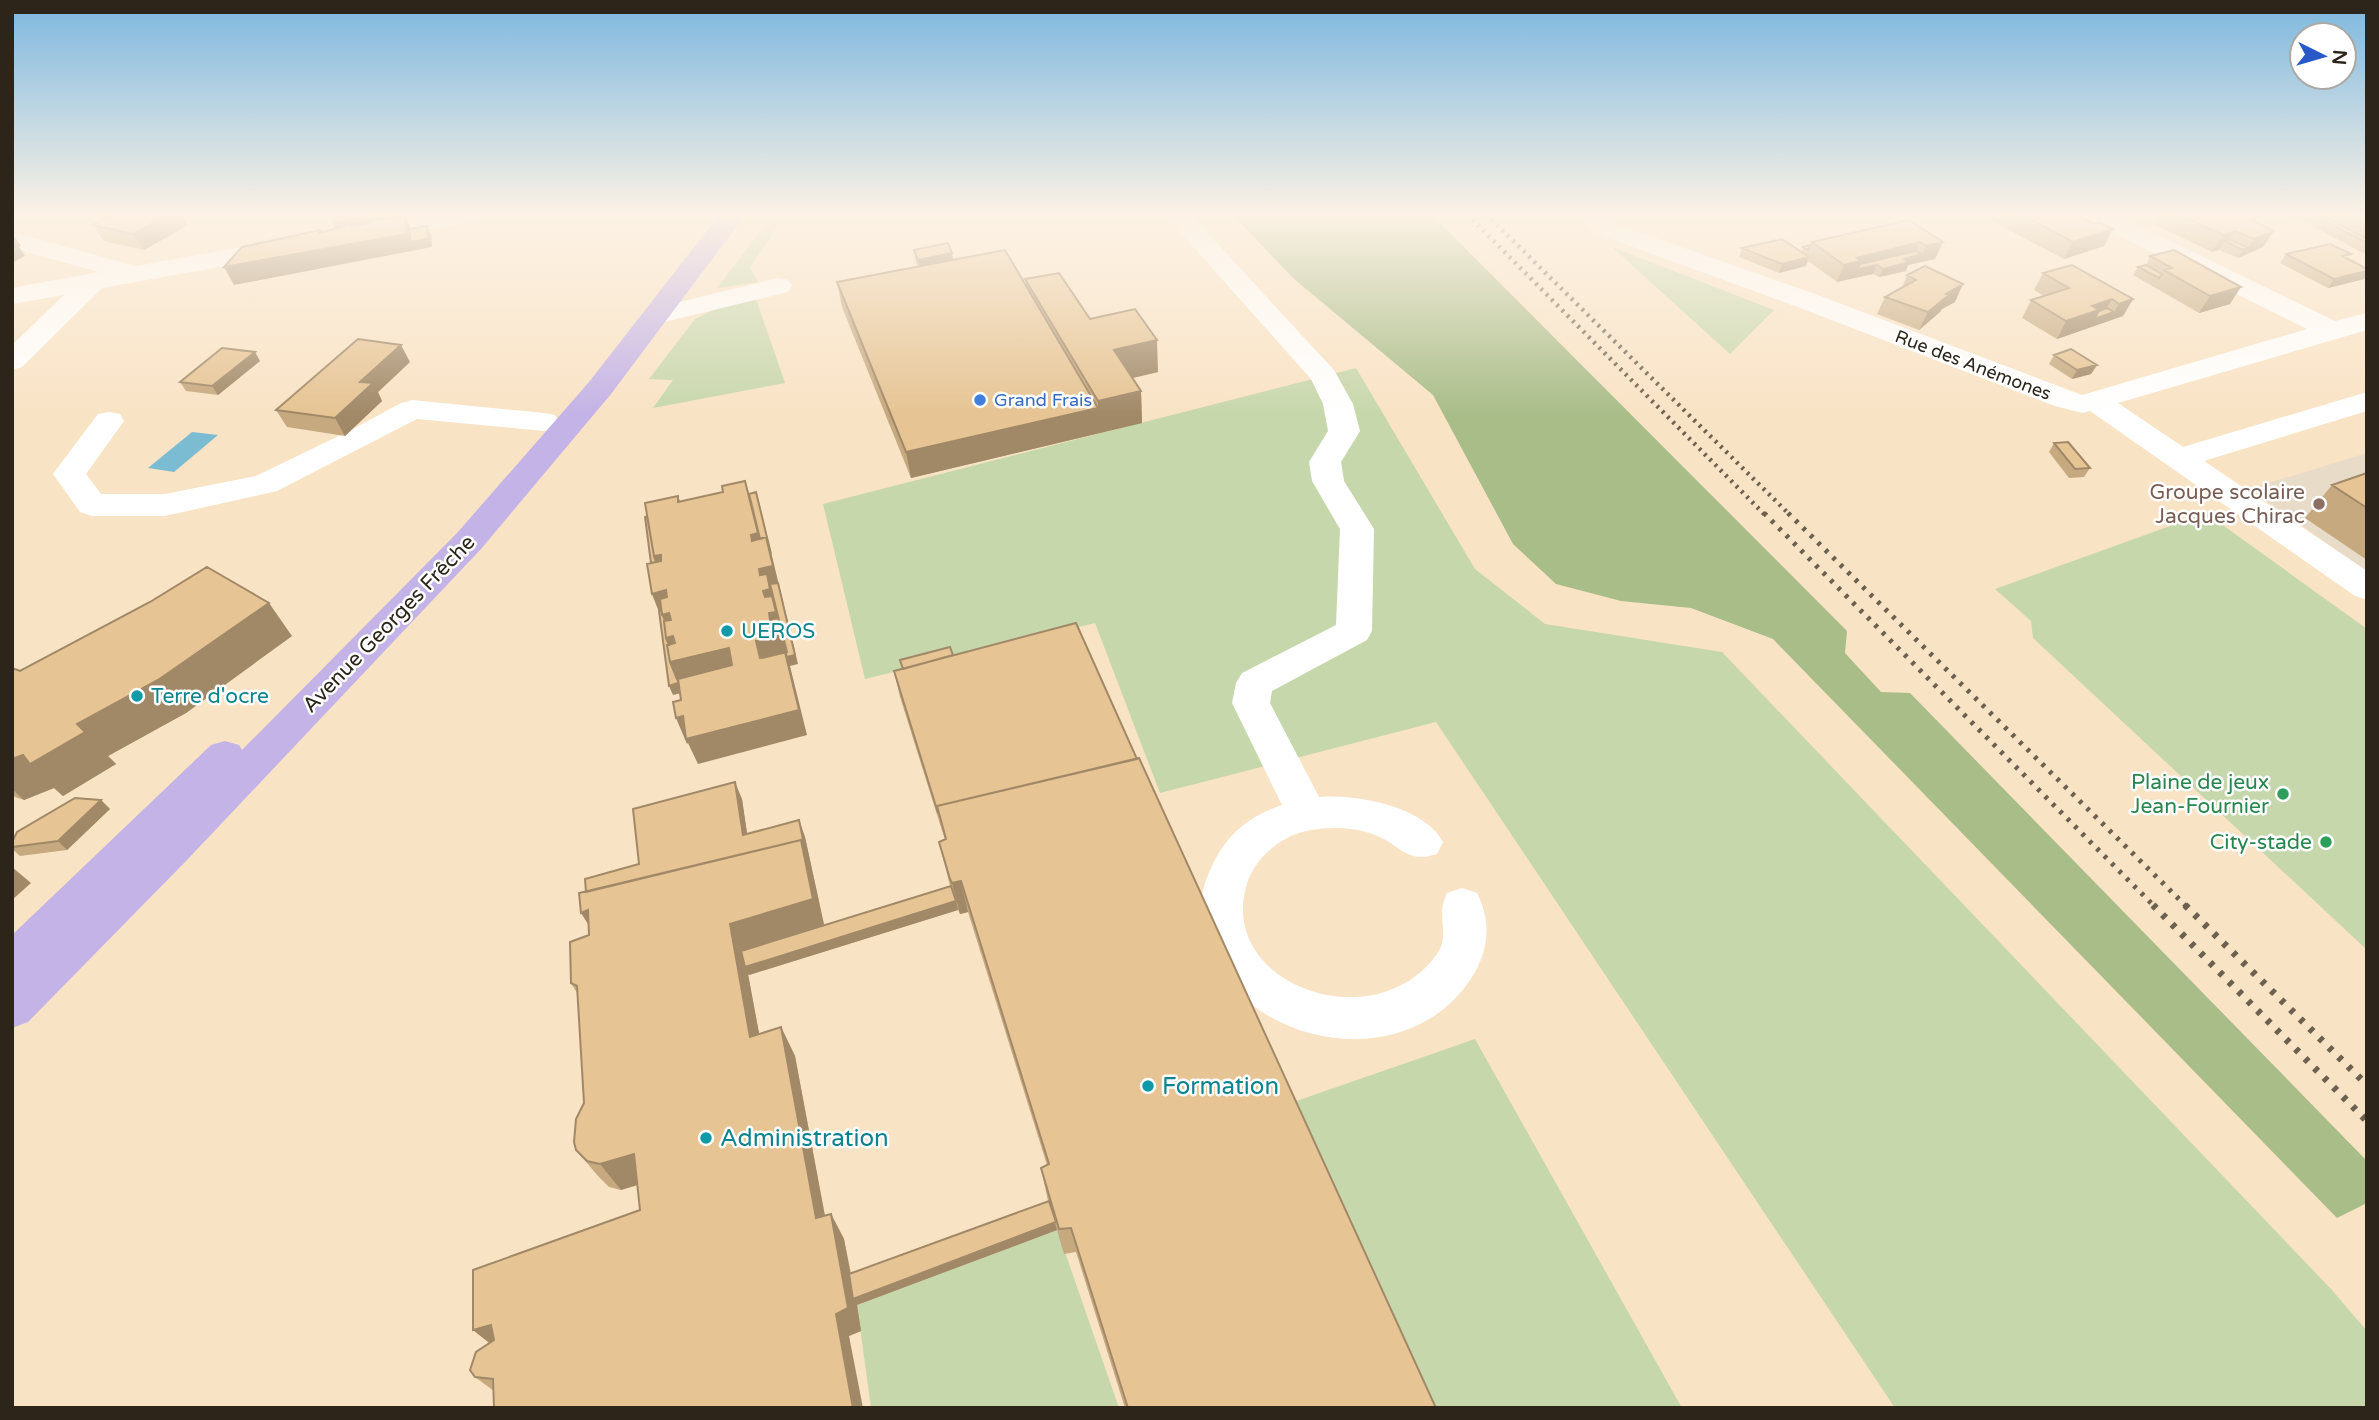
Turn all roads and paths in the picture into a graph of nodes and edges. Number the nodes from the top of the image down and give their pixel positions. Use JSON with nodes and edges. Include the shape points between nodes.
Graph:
{"nodes":[{"id":1,"x":105,"y":280,"type":"edge"},
{"id":2,"x":659,"y":280,"type":"edge"},
{"id":3,"x":683,"y":280,"type":"edge"},
{"id":4,"x":1237,"y":280,"type":"edge"},
{"id":5,"x":1750,"y":280,"type":"edge"},
{"id":6,"x":2229,"y":280,"type":"edge"},
{"id":7,"x":92,"y":283,"type":"junction"},
{"id":8,"x":778,"y":286,"type":"dead end"},
{"id":9,"x":12,"y":296,"type":"edge"},
{"id":10,"x":656,"y":316,"type":"junction"},
{"id":11,"x":2367,"y":321,"type":"edge"},
{"id":12,"x":2333,"y":331,"type":"junction"},
{"id":13,"x":12,"y":361,"type":"edge"},
{"id":14,"x":2095,"y":401,"type":"junction"},
{"id":15,"x":2367,"y":401,"type":"edge"},
{"id":16,"x":109,"y":421,"type":"dead end"},
{"id":17,"x":544,"y":422,"type":"junction"},
{"id":18,"x":2180,"y":458,"type":"junction"},
{"id":19,"x":2367,"y":588,"type":"edge"},
{"id":20,"x":1307,"y":814,"type":"junction"},
{"id":21,"x":1422,"y":842,"type":"dead end"},
{"id":22,"x":1462,"y":906,"type":"dead end"},
{"id":23,"x":12,"y":964,"type":"edge"},
{"id":24,"x":12,"y":1006,"type":"edge"}],
"edges":[{"from":1,"to":7,"type":"street"},
{"from":2,"to":17,"type":"main road","name":"Avenue Georges Frêche"},
{"from":3,"to":10,"type":"main road","name":"Avenue Georges Frêche"},
{"from":4,"to":20,"type":"street","via":[[1324,376],[1338,404],[1344,431],[1325,462],[1328,481],[1357,529],[1354,631],[1255,683],[1251,703]]},
{"from":5,"to":14,"type":"street","name":"Rue des Anémones","via":[[2066,400]]},
{"from":6,"to":12,"type":"street"},
{"from":7,"to":9,"type":"street"},
{"from":7,"to":13,"type":"street"},
{"from":8,"to":10,"type":"street"},
{"from":10,"to":24,"type":"main road","name":"Avenue Georges Frêche","via":[[469,541]]},
{"from":11,"to":12,"type":"street","name":"Rue des Anémones"},
{"from":12,"to":14,"type":"street","name":"Rue des Anémones"},
{"from":14,"to":18,"type":"street"},
{"from":15,"to":18,"type":"street"},
{"from":16,"to":17,"type":"street","via":[[69,474],[92,505],[165,505],[265,484],[412,409]]},
{"from":17,"to":23,"type":"main road","name":"Avenue Georges Frêche","via":[[393,589]]},
{"from":18,"to":19,"type":"street"},
{"from":20,"to":21,"type":"street","via":[[1346,813],[1386,821]]},
{"from":20,"to":22,"type":"street","via":[[1274,825],[1247,845],[1229,871],[1220,901],[1224,934],[1240,966],[1266,992],[1302,1011],[1342,1020],[1386,1017],[1425,999],[1452,972],[1465,938]]}]}
